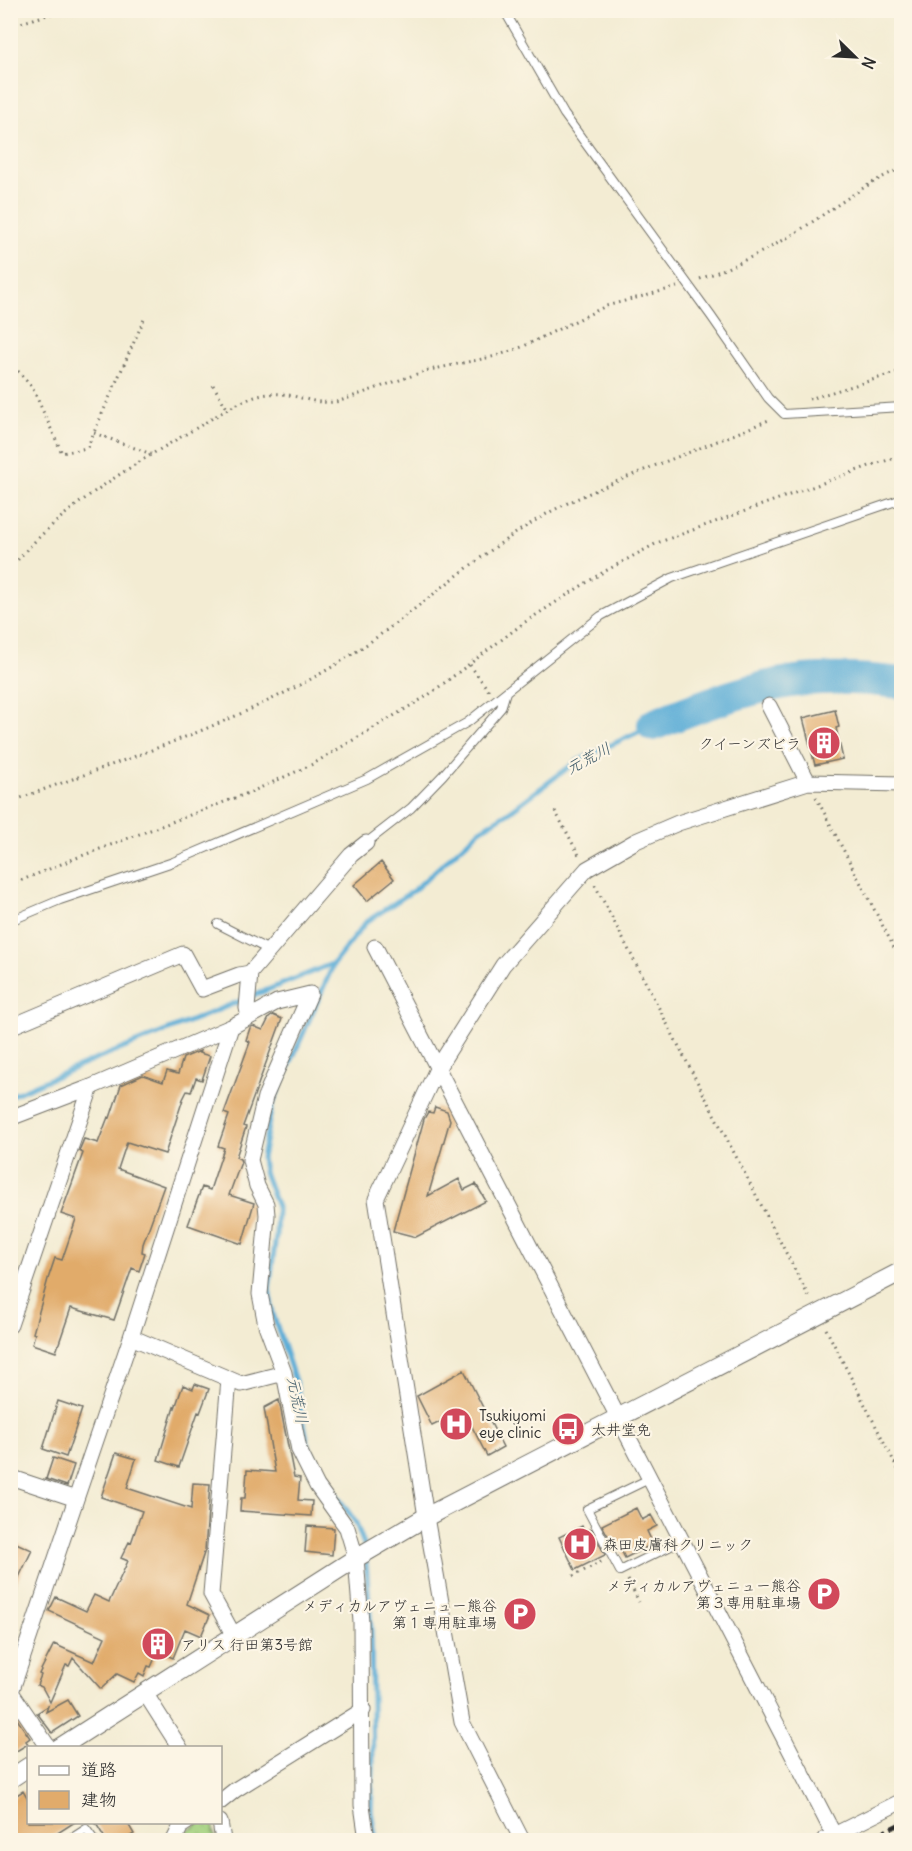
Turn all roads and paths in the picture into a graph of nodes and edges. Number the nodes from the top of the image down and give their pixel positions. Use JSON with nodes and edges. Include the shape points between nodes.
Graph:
{"nodes":[{"id":1,"x":64,"y":10,"type":"edge"},
{"id":2,"x":504,"y":10,"type":"edge"},
{"id":3,"x":10,"y":27,"type":"edge"},
{"id":4,"x":902,"y":168,"type":"edge"},
{"id":5,"x":687,"y":284,"type":"junction"},
{"id":6,"x":144,"y":317,"type":"dead end"},
{"id":7,"x":10,"y":362,"type":"edge"},
{"id":8,"x":902,"y":371,"type":"edge"},
{"id":9,"x":213,"y":385,"type":"dead end"},
{"id":10,"x":902,"y":407,"type":"edge"},
{"id":11,"x":228,"y":410,"type":"junction"},
{"id":12,"x":784,"y":414,"type":"junction"},
{"id":13,"x":94,"y":433,"type":"junction"},
{"id":14,"x":151,"y":454,"type":"junction"},
{"id":15,"x":902,"y":456,"type":"edge"},
{"id":16,"x":902,"y":499,"type":"edge"},
{"id":17,"x":10,"y":569,"type":"edge"},
{"id":18,"x":470,"y":665,"type":"junction"},
{"id":19,"x":506,"y":692,"type":"junction"},
{"id":20,"x":495,"y":700,"type":"junction"},
{"id":21,"x":769,"y":706,"type":"dead end"},
{"id":22,"x":808,"y":782,"type":"junction"},
{"id":23,"x":902,"y":784,"type":"edge"},
{"id":24,"x":10,"y":802,"type":"edge"},
{"id":25,"x":555,"y":811,"type":"dead end"},
{"id":26,"x":366,"y":843,"type":"joint"},
{"id":27,"x":587,"y":869,"type":"junction"},
{"id":28,"x":10,"y":885,"type":"edge"},
{"id":29,"x":10,"y":921,"type":"edge"},
{"id":30,"x":218,"y":924,"type":"dead end"},
{"id":31,"x":375,"y":947,"type":"dead end"},
{"id":32,"x":269,"y":950,"type":"junction"},
{"id":33,"x":902,"y":963,"type":"edge"},
{"id":34,"x":248,"y":977,"type":"junction"},
{"id":35,"x":248,"y":1012,"type":"junction"},
{"id":36,"x":10,"y":1027,"type":"edge"},
{"id":37,"x":231,"y":1027,"type":"junction"},
{"id":38,"x":437,"y":1069,"type":"junction"},
{"id":39,"x":91,"y":1086,"type":"junction"},
{"id":40,"x":10,"y":1118,"type":"edge"},
{"id":41,"x":902,"y":1271,"type":"edge"},
{"id":42,"x":818,"y":1315,"type":"junction"},
{"id":43,"x":10,"y":1325,"type":"edge"},
{"id":44,"x":131,"y":1337,"type":"junction"},
{"id":45,"x":284,"y":1373,"type":"junction"},
{"id":46,"x":229,"y":1379,"type":"junction"},
{"id":47,"x":617,"y":1418,"type":"junction"},
{"id":48,"x":10,"y":1477,"type":"edge"},
{"id":49,"x":902,"y":1477,"type":"edge"},
{"id":50,"x":649,"y":1479,"type":"junction"},
{"id":51,"x":76,"y":1499,"type":"junction"},
{"id":52,"x":426,"y":1517,"type":"junction"},
{"id":53,"x":681,"y":1541,"type":"junction"},
{"id":54,"x":612,"y":1557,"type":"junction"},
{"id":55,"x":356,"y":1558,"type":"junction"},
{"id":56,"x":624,"y":1569,"type":"junction"},
{"id":57,"x":573,"y":1576,"type":"dead end"},
{"id":58,"x":639,"y":1602,"type":"dead end"},
{"id":59,"x":234,"y":1636,"type":"junction"},
{"id":60,"x":145,"y":1693,"type":"junction"},
{"id":61,"x":363,"y":1710,"type":"junction"},
{"id":62,"x":48,"y":1746,"type":"edge"},
{"id":63,"x":62,"y":1746,"type":"edge"},
{"id":64,"x":179,"y":1746,"type":"edge"},
{"id":65,"x":27,"y":1768,"type":"edge"},
{"id":66,"x":10,"y":1779,"type":"edge"},
{"id":67,"x":222,"y":1800,"type":"edge"},
{"id":68,"x":902,"y":1801,"type":"edge"},
{"id":69,"x":184,"y":1824,"type":"edge"},
{"id":70,"x":220,"y":1824,"type":"edge"},
{"id":71,"x":829,"y":1838,"type":"edge"},
{"id":72,"x":69,"y":1840,"type":"edge"},
{"id":73,"x":94,"y":1840,"type":"edge"},
{"id":74,"x":174,"y":1840,"type":"edge"},
{"id":75,"x":224,"y":1840,"type":"edge"},
{"id":76,"x":367,"y":1840,"type":"edge"},
{"id":77,"x":522,"y":1840,"type":"edge"}],
"edges":[{"from":1,"to":3,"type":"path"},
{"from":2,"to":5,"type":"lane","via":[[564,114]]},
{"from":4,"to":5,"type":"path","via":[[847,197],[761,252]]},
{"from":5,"to":11,"type":"path","via":[[606,306],[496,357],[425,371],[340,402],[327,404],[269,394]]},
{"from":5,"to":12,"type":"lane","via":[[768,398]]},
{"from":6,"to":13,"type":"path"},
{"from":7,"to":13,"type":"path","via":[[32,387],[62,453],[87,448]]},
{"from":8,"to":12,"type":"path","via":[[810,398]]},
{"from":9,"to":11,"type":"path"},
{"from":10,"to":12,"type":"lane"},
{"from":11,"to":14,"type":"path"},
{"from":12,"to":24,"type":"path","via":[[605,486],[551,512],[512,536],[383,634],[279,695],[222,722]]},
{"from":13,"to":14,"type":"path"},
{"from":14,"to":17,"type":"path","via":[[67,513]]},
{"from":15,"to":18,"type":"path","via":[[657,543],[525,622]]},
{"from":16,"to":19,"type":"lane","via":[[672,578],[601,616]]},
{"from":18,"to":20,"type":"path"},
{"from":18,"to":28,"type":"path","via":[[427,696],[313,764],[251,792]]},
{"from":19,"to":20,"type":"lane"},
{"from":19,"to":26,"type":"lane","via":[[501,708],[443,775],[411,808]]},
{"from":20,"to":29,"type":"lane","via":[[468,722],[368,779],[173,862]]},
{"from":21,"to":22,"type":"street"},
{"from":22,"to":23,"type":"street"},
{"from":22,"to":27,"type":"street","via":[[678,823]]},
{"from":22,"to":33,"type":"path"},
{"from":25,"to":27,"type":"path"},
{"from":26,"to":32,"type":"street","via":[[351,855]]},
{"from":27,"to":38,"type":"street","via":[[503,965]]},
{"from":27,"to":42,"type":"path"},
{"from":30,"to":32,"type":"lane"},
{"from":31,"to":38,"type":"street"},
{"from":32,"to":34,"type":"street"},
{"from":34,"to":35,"type":"street"},
{"from":34,"to":36,"type":"street","via":[[239,975],[202,989],[183,954]]},
{"from":35,"to":37,"type":"street"},
{"from":35,"to":45,"type":"street","via":[[310,994],[265,1097],[250,1160],[266,1204],[261,1294],[266,1326]]},
{"from":37,"to":39,"type":"street"},
{"from":37,"to":44,"type":"street"},
{"from":38,"to":47,"type":"street"},
{"from":38,"to":52,"type":"street","via":[[376,1199]]},
{"from":39,"to":40,"type":"street"},
{"from":39,"to":43,"type":"street"},
{"from":41,"to":42,"type":"street"},
{"from":42,"to":47,"type":"street"},
{"from":42,"to":49,"type":"path"},
{"from":44,"to":46,"type":"street"},
{"from":44,"to":51,"type":"street"},
{"from":45,"to":46,"type":"street","via":[[241,1384]]},
{"from":45,"to":55,"type":"street","via":[[299,1450],[317,1486],[346,1528]]},
{"from":46,"to":59,"type":"street","via":[[211,1594]]},
{"from":47,"to":50,"type":"street"},
{"from":47,"to":52,"type":"street"},
{"from":48,"to":51,"type":"street"},
{"from":50,"to":53,"type":"street"},
{"from":50,"to":54,"type":"lane","via":[[587,1509]]},
{"from":51,"to":62,"type":"street","via":[[11,1692]]},
{"from":52,"to":55,"type":"street"},
{"from":52,"to":77,"type":"street","via":[[462,1722]]},
{"from":53,"to":56,"type":"lane"},
{"from":53,"to":71,"type":"street"},
{"from":54,"to":56,"type":"lane","via":[[620,1571]]},
{"from":54,"to":57,"type":"path"},
{"from":55,"to":59,"type":"street"},
{"from":55,"to":61,"type":"street"},
{"from":56,"to":58,"type":"path"},
{"from":59,"to":60,"type":"street"},
{"from":60,"to":63,"type":"street"},
{"from":60,"to":64,"type":"street"},
{"from":61,"to":67,"type":"street"},
{"from":61,"to":76,"type":"street","via":[[362,1805]]},
{"from":65,"to":66,"type":"street"},
{"from":68,"to":71,"type":"street"},
{"from":69,"to":74,"type":"street"},
{"from":70,"to":75,"type":"street"},
{"from":72,"to":73,"type":"lane","via":[[86,1829]]}]}
